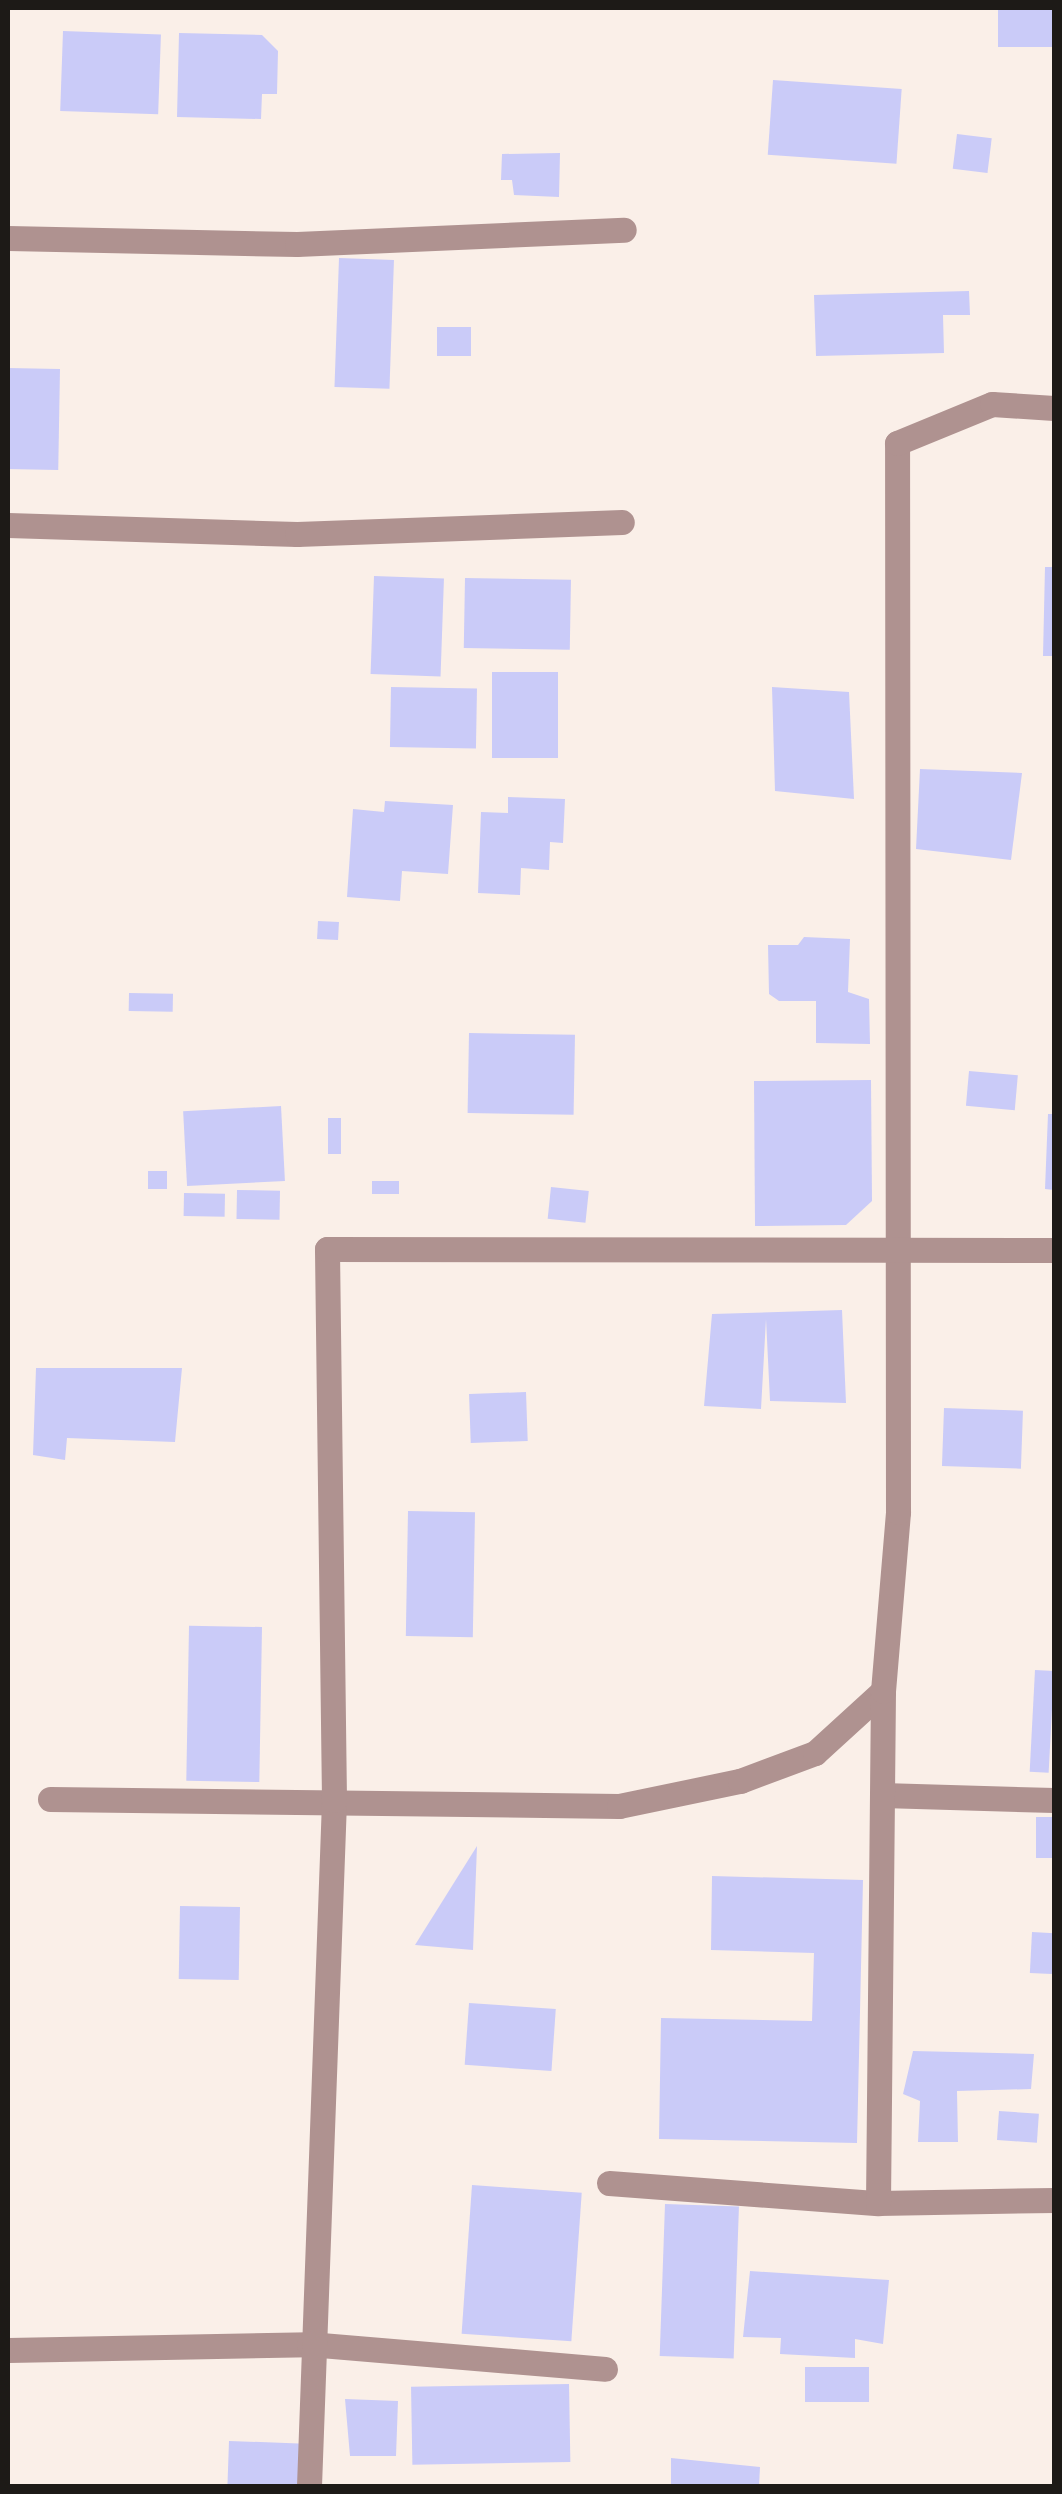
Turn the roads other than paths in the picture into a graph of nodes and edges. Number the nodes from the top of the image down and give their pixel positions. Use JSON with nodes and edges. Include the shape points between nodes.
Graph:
{"nodes":[{"id":1,"x":624,"y":230,"type":"dead end"},
{"id":2,"x":8,"y":238,"type":"edge"},
{"id":3,"x":1054,"y":408,"type":"edge"},
{"id":4,"x":622,"y":522,"type":"dead end"},
{"id":5,"x":8,"y":525,"type":"edge"},
{"id":6,"x":1054,"y":1250,"type":"edge"},
{"id":7,"x":896,"y":1251,"type":"junction"},
{"id":8,"x":884,"y":1691,"type":"junction"},
{"id":9,"x":882,"y":1794,"type":"junction"},
{"id":10,"x":50,"y":1798,"type":"dead end"},
{"id":11,"x":334,"y":1800,"type":"junction"},
{"id":12,"x":1054,"y":1800,"type":"edge"},
{"id":13,"x":609,"y":2184,"type":"dead end"},
{"id":14,"x":1054,"y":2200,"type":"edge"},
{"id":15,"x":878,"y":2203,"type":"junction"},
{"id":16,"x":310,"y":2344,"type":"junction"},
{"id":17,"x":8,"y":2350,"type":"edge"},
{"id":18,"x":605,"y":2369,"type":"dead end"},
{"id":19,"x":309,"y":2486,"type":"edge"}],
"edges":[{"from":1,"to":2,"type":"street","via":[[297,244]]},
{"from":3,"to":7,"type":"street","via":[[992,404],[898,443]]},
{"from":4,"to":5,"type":"street","via":[[297,534]]},
{"from":6,"to":7,"type":"street"},
{"from":7,"to":8,"type":"street","via":[[898,1512]]},
{"from":7,"to":11,"type":"street","via":[[328,1249]]},
{"from":8,"to":9,"type":"street"},
{"from":8,"to":11,"type":"street","via":[[815,1753],[740,1781],[619,1806]]},
{"from":9,"to":12,"type":"street"},
{"from":9,"to":15,"type":"street"},
{"from":10,"to":11,"type":"street"},
{"from":11,"to":16,"type":"street"},
{"from":13,"to":15,"type":"street"},
{"from":14,"to":15,"type":"street"},
{"from":16,"to":17,"type":"street"},
{"from":16,"to":18,"type":"street"},
{"from":16,"to":19,"type":"street"}]}
